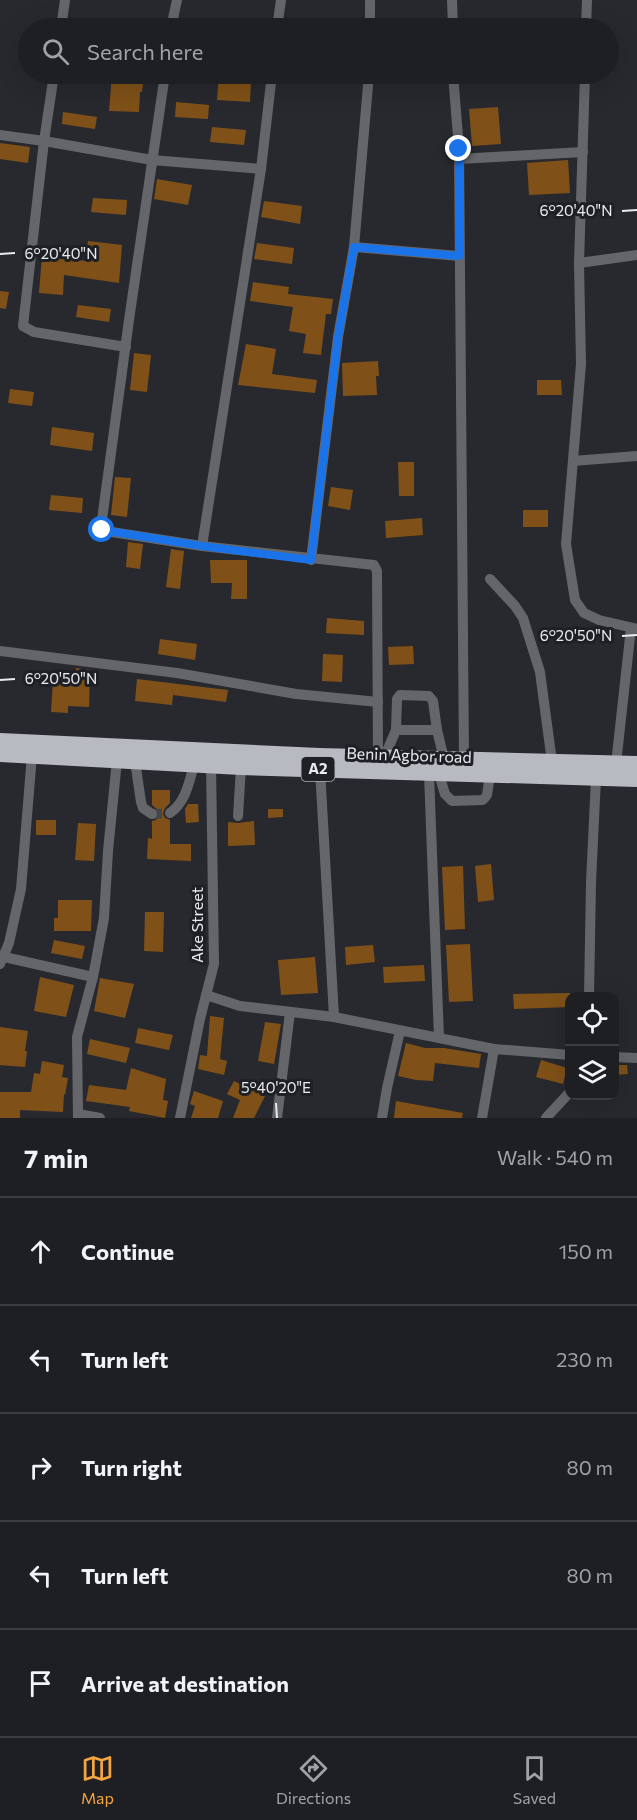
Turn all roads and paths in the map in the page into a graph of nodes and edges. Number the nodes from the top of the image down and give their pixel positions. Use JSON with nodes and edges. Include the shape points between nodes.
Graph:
{"nodes":[{"id":1,"x":65,"y":0,"type":"edge"},
{"id":2,"x":177,"y":0,"type":"edge"},
{"id":3,"x":281,"y":0,"type":"edge"},
{"id":4,"x":370,"y":0,"type":"edge"},
{"id":5,"x":452,"y":0,"type":"edge"},
{"id":6,"x":587,"y":0,"type":"edge"},
{"id":7,"x":62,"y":18,"type":"edge"},
{"id":8,"x":173,"y":18,"type":"edge"},
{"id":9,"x":279,"y":18,"type":"edge"},
{"id":10,"x":370,"y":18,"type":"edge"},
{"id":11,"x":453,"y":18,"type":"edge"},
{"id":12,"x":586,"y":18,"type":"edge"},
{"id":13,"x":53,"y":84,"type":"edge"},
{"id":14,"x":163,"y":84,"type":"edge"},
{"id":15,"x":271,"y":84,"type":"edge"},
{"id":16,"x":368,"y":84,"type":"edge"},
{"id":17,"x":454,"y":84,"type":"edge"},
{"id":18,"x":585,"y":84,"type":"edge"},
{"id":19,"x":0,"y":135,"type":"edge"},
{"id":20,"x":44,"y":141,"type":"junction"},
{"id":21,"x":583,"y":152,"type":"junction"},
{"id":22,"x":459,"y":159,"type":"junction"},
{"id":23,"x":152,"y":160,"type":"junction"},
{"id":24,"x":261,"y":169,"type":"junction"},
{"id":25,"x":354,"y":247,"type":"junction"},
{"id":26,"x":637,"y":255,"type":"edge"},
{"id":27,"x":459,"y":256,"type":"junction"},
{"id":28,"x":579,"y":262,"type":"junction"},
{"id":29,"x":126,"y":347,"type":"junction"},
{"id":30,"x":637,"y":456,"type":"edge"},
{"id":31,"x":573,"y":461,"type":"junction"},
{"id":32,"x":202,"y":546,"type":"junction"},
{"id":33,"x":311,"y":560,"type":"junction"},
{"id":34,"x":490,"y":579,"type":"dead end"},
{"id":35,"x":634,"y":628,"type":"edge"},
{"id":36,"x":0,"y":651,"type":"edge"},
{"id":37,"x":378,"y":702,"type":"junction"},
{"id":38,"x":396,"y":730,"type":"junction"},
{"id":39,"x":437,"y":730,"type":"junction"},
{"id":40,"x":0,"y":741,"type":"edge"},
{"id":41,"x":0,"y":754,"type":"edge"},
{"id":42,"x":32,"y":755,"type":"junction"},
{"id":43,"x":381,"y":758,"type":"junction"},
{"id":44,"x":464,"y":759,"type":"junction"},
{"id":45,"x":117,"y":760,"type":"junction"},
{"id":46,"x":135,"y":761,"type":"junction"},
{"id":47,"x":552,"y":762,"type":"junction"},
{"id":48,"x":616,"y":764,"type":"junction"},
{"id":49,"x":194,"y":765,"type":"junction"},
{"id":50,"x":212,"y":765,"type":"junction"},
{"id":51,"x":637,"y":765,"type":"edge"},
{"id":52,"x":241,"y":767,"type":"junction"},
{"id":53,"x":320,"y":769,"type":"junction"},
{"id":54,"x":437,"y":769,"type":"junction"},
{"id":55,"x":490,"y":775,"type":"junction"},
{"id":56,"x":596,"y":777,"type":"junction"},
{"id":57,"x":637,"y":779,"type":"edge"},
{"id":58,"x":170,"y":813,"type":"dead end"},
{"id":59,"x":152,"y":814,"type":"dead end"},
{"id":60,"x":238,"y":816,"type":"dead end"},
{"id":61,"x":1,"y":959,"type":"edge"},
{"id":62,"x":93,"y":977,"type":"junction"},
{"id":63,"x":589,"y":992,"type":"edge"},
{"id":64,"x":206,"y":995,"type":"junction"},
{"id":65,"x":290,"y":1012,"type":"junction"},
{"id":66,"x":334,"y":1017,"type":"junction"},
{"id":67,"x":400,"y":1031,"type":"junction"},
{"id":68,"x":439,"y":1038,"type":"junction"},
{"id":69,"x":494,"y":1048,"type":"junction"},
{"id":70,"x":565,"y":1055,"type":"edge"},
{"id":71,"x":619,"y":1057,"type":"edge"},
{"id":72,"x":637,"y":1058,"type":"edge"},
{"id":73,"x":565,"y":1097,"type":"edge"},
{"id":74,"x":78,"y":1116,"type":"edge"},
{"id":75,"x":100,"y":1118,"type":"edge"},
{"id":76,"x":180,"y":1118,"type":"edge"},
{"id":77,"x":277,"y":1118,"type":"edge"},
{"id":78,"x":382,"y":1118,"type":"edge"},
{"id":79,"x":482,"y":1118,"type":"edge"},
{"id":80,"x":546,"y":1118,"type":"edge"}],
"edges":[{"from":1,"to":7,"type":"street"},
{"from":2,"to":8,"type":"street"},
{"from":3,"to":9,"type":"street"},
{"from":4,"to":10,"type":"street"},
{"from":5,"to":11,"type":"street"},
{"from":6,"to":12,"type":"street"},
{"from":13,"to":20,"type":"street"},
{"from":14,"to":23,"type":"street"},
{"from":15,"to":24,"type":"street"},
{"from":16,"to":25,"type":"street"},
{"from":17,"to":22,"type":"street"},
{"from":18,"to":21,"type":"street"},
{"from":19,"to":20,"type":"street"},
{"from":20,"to":23,"type":"street"},
{"from":20,"to":29,"type":"street","via":[[23,326],[34,332]]},
{"from":21,"to":22,"type":"street"},
{"from":21,"to":28,"type":"street"},
{"from":22,"to":27,"type":"street"},
{"from":23,"to":24,"type":"street"},
{"from":23,"to":29,"type":"street"},
{"from":24,"to":32,"type":"street"},
{"from":25,"to":27,"type":"street"},
{"from":25,"to":33,"type":"street","via":[[338,337]]},
{"from":26,"to":28,"type":"street"},
{"from":27,"to":44,"type":"street"},
{"from":28,"to":31,"type":"street","via":[[581,364]]},
{"from":29,"to":32,"type":"street","via":[[102,530]]},
{"from":30,"to":31,"type":"street"},
{"from":31,"to":35,"type":"street","via":[[567,544],[575,600],[584,613]]},
{"from":32,"to":33,"type":"street"},
{"from":33,"to":37,"type":"street","via":[[376,568]]},
{"from":34,"to":47,"type":"street","via":[[523,618],[540,672]]},
{"from":35,"to":48,"type":"street"},
{"from":36,"to":37,"type":"street","via":[[177,673],[296,694]]},
{"from":37,"to":43,"type":"street"},
{"from":38,"to":39,"type":"street"},
{"from":38,"to":39,"type":"street","via":[[400,695],[429,696]]},
{"from":38,"to":43,"type":"street"},
{"from":39,"to":54,"type":"street"},
{"from":40,"to":43,"type":"highway","name":"Benin Agbor road","number":"A2"},
{"from":41,"to":42,"type":"highway","name":"Benin Agbor road","number":"A2"},
{"from":42,"to":45,"type":"highway","name":"Benin Agbor road","number":"A2"},
{"from":42,"to":61,"type":"street","via":[[21,889],[9,943]]},
{"from":43,"to":54,"type":"highway","name":"Benin Agbor road","number":"A2"},
{"from":44,"to":47,"type":"highway","name":"Benin Agbor road","number":"A2"},
{"from":44,"to":54,"type":"highway","name":"Benin Agbor road","number":"A2"},
{"from":45,"to":46,"type":"highway","name":"Benin Agbor road","number":"A2"},
{"from":45,"to":62,"type":"street","via":[[104,918]]},
{"from":46,"to":49,"type":"highway","name":"Benin Agbor road","number":"A2"},
{"from":46,"to":59,"type":"street","via":[[141,802]]},
{"from":47,"to":48,"type":"highway","name":"Benin Agbor road","number":"A2"},
{"from":48,"to":51,"type":"highway","name":"Benin Agbor road","number":"A2"},
{"from":49,"to":50,"type":"highway","name":"Benin Agbor road","number":"A2"},
{"from":49,"to":58,"type":"street","via":[[187,789],[178,807]]},
{"from":50,"to":52,"type":"highway","name":"Benin Agbor road","number":"A2"},
{"from":50,"to":64,"type":"street","name":"Ake Street","via":[[214,964]]},
{"from":52,"to":53,"type":"highway","name":"Benin Agbor road","number":"A2"},
{"from":52,"to":60,"type":"street"},
{"from":53,"to":54,"type":"highway","name":"Benin Agbor road","number":"A2"},
{"from":53,"to":66,"type":"street"},
{"from":54,"to":55,"type":"highway","name":"Benin Agbor road","number":"A2"},
{"from":54,"to":55,"type":"street","via":[[445,794],[452,801],[483,800]]},
{"from":54,"to":68,"type":"street"},
{"from":55,"to":56,"type":"highway","name":"Benin Agbor road","number":"A2"},
{"from":56,"to":57,"type":"highway","name":"Benin Agbor road","number":"A2"},
{"from":56,"to":63,"type":"street"},
{"from":61,"to":62,"type":"street"},
{"from":62,"to":74,"type":"street","via":[[76,1036]]},
{"from":64,"to":65,"type":"street","via":[[240,1006]]},
{"from":64,"to":76,"type":"street","name":"Ake Street"},
{"from":65,"to":66,"type":"street"},
{"from":65,"to":77,"type":"street"},
{"from":66,"to":67,"type":"street"},
{"from":67,"to":68,"type":"street"},
{"from":67,"to":78,"type":"street"},
{"from":68,"to":69,"type":"street"},
{"from":69,"to":70,"type":"street"},
{"from":69,"to":79,"type":"street"},
{"from":71,"to":72,"type":"street"},
{"from":73,"to":80,"type":"street"},
{"from":74,"to":75,"type":"street"}]}
